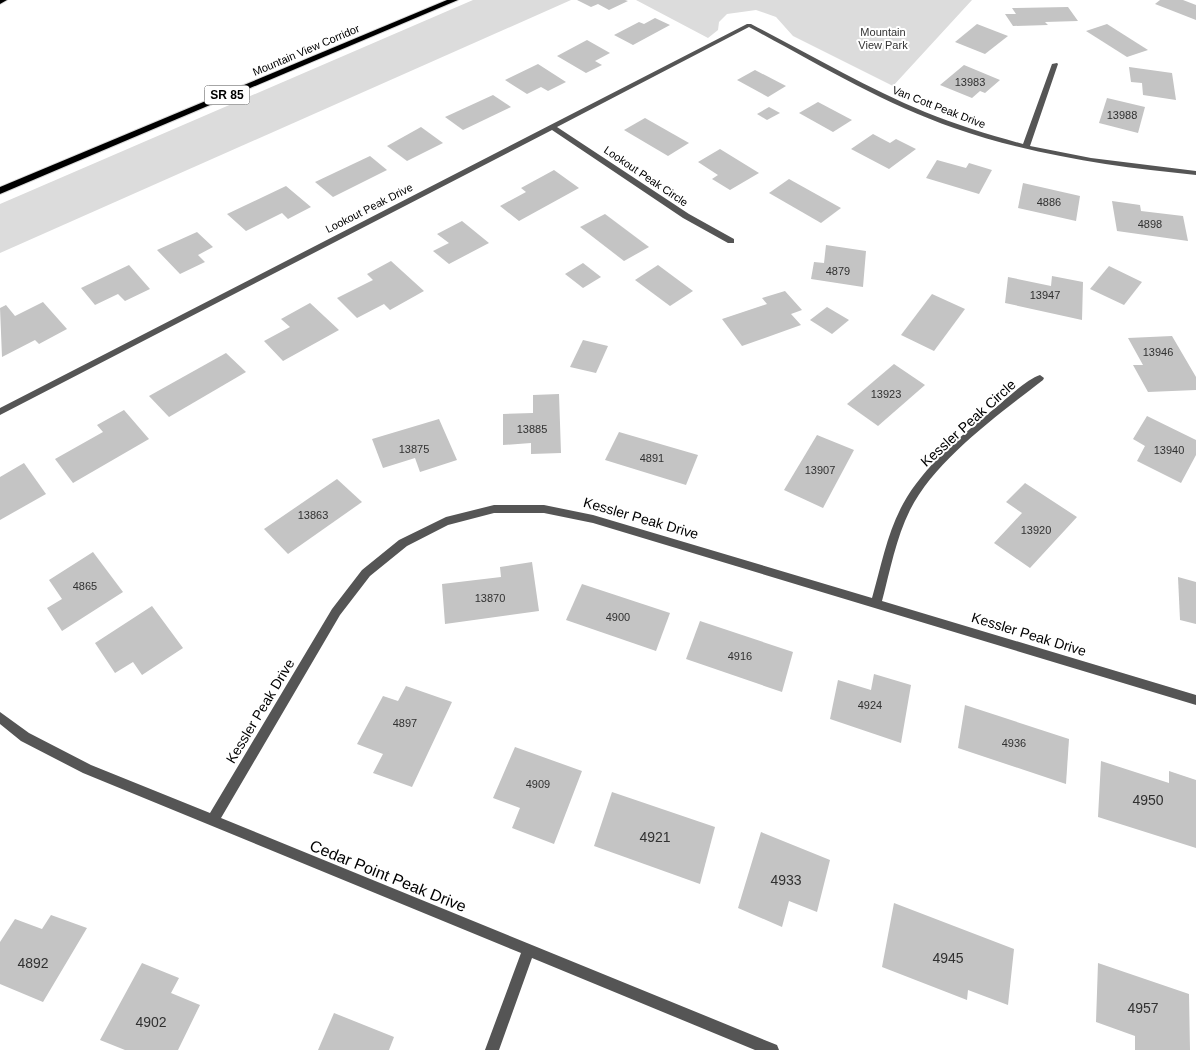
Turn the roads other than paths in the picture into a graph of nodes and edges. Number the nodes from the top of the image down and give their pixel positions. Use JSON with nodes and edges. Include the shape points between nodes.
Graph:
{"nodes":[{"id":1,"x":454,"y":0,"type":"edge"},
{"id":2,"x":749,"y":25,"type":"joint"},
{"id":3,"x":1056,"y":64,"type":"dead end"},
{"id":4,"x":552,"y":127,"type":"junction"},
{"id":5,"x":1026,"y":146,"type":"junction"},
{"id":6,"x":1196,"y":173,"type":"edge"},
{"id":7,"x":0,"y":190,"type":"edge"},
{"id":8,"x":731,"y":241,"type":"dead end"},
{"id":9,"x":1040,"y":378,"type":"dead end"},
{"id":10,"x":0,"y":412,"type":"edge"},
{"id":11,"x":876,"y":604,"type":"junction"},
{"id":12,"x":1196,"y":700,"type":"edge"},
{"id":13,"x":0,"y":717,"type":"edge"},
{"id":14,"x":212,"y":821,"type":"junction"},
{"id":15,"x":528,"y":951,"type":"junction"},
{"id":16,"x":492,"y":1050,"type":"edge"},
{"id":17,"x":772,"y":1050,"type":"edge"}],
"edges":[{"from":1,"to":7,"type":"highway","name":"Mountain View Corridor","number":"SR 85"},
{"from":2,"to":4,"type":"street","name":"Lookout Peak Drive"},
{"from":2,"to":5,"type":"street","name":"Van Cott Peak Drive","via":[[874,92],[923,114]]},
{"from":3,"to":5,"type":"street"},
{"from":4,"to":8,"type":"street","name":"Lookout Peak Circle","via":[[686,216]]},
{"from":4,"to":10,"type":"street","name":"Lookout Peak Drive"},
{"from":5,"to":6,"type":"street","name":"Van Cott Peak Drive","via":[[1087,160]]},
{"from":9,"to":11,"type":"street","name":"Kessler Peak Circle","via":[[1000,409],[940,464],[914,496],[896,533]]},
{"from":11,"to":12,"type":"street","name":"Kessler Peak Drive"},
{"from":11,"to":14,"type":"street","name":"Kessler Peak Drive","via":[[592,519],[544,509],[494,510],[446,522],[403,543],[366,573],[336,612]]},
{"from":13,"to":14,"type":"street","name":"Cedar Point Peak Drive","via":[[25,736],[87,769]]},
{"from":14,"to":15,"type":"street","name":"Cedar Point Peak Drive"},
{"from":15,"to":16,"type":"street"},
{"from":15,"to":17,"type":"street","name":"Cedar Point Peak Drive"}]}
